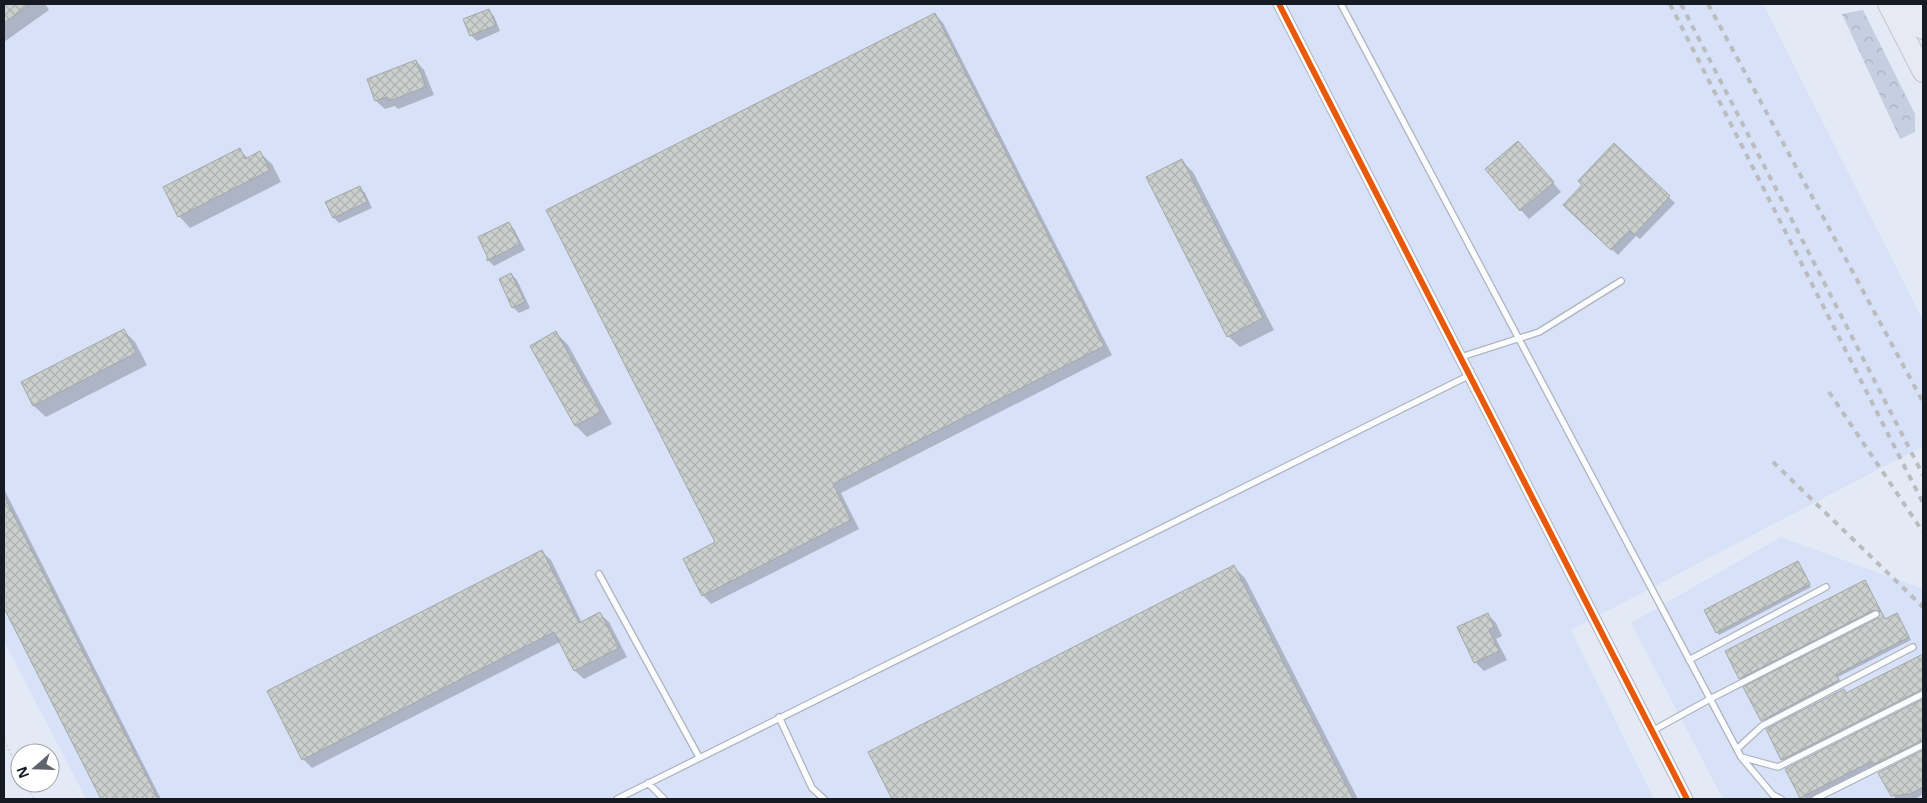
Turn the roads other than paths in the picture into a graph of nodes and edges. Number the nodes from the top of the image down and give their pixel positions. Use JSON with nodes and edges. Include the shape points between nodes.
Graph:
{"nodes":[{"id":1,"x":1279,"y":4,"type":"edge"},
{"id":2,"x":1341,"y":4,"type":"edge"},
{"id":3,"x":1888,"y":4,"type":"edge"},
{"id":4,"x":1910,"y":4,"type":"edge"},
{"id":5,"x":1923,"y":29,"type":"edge"},
{"id":6,"x":1923,"y":72,"type":"edge"},
{"id":7,"x":1622,"y":281,"type":"dead end"},
{"id":8,"x":1518,"y":340,"type":"junction"},
{"id":9,"x":1461,"y":357,"type":"junction"},
{"id":10,"x":1470,"y":375,"type":"junction"},
{"id":11,"x":599,"y":574,"type":"dead end"},
{"id":12,"x":1826,"y":587,"type":"dead end"},
{"id":13,"x":1876,"y":614,"type":"dead end"},
{"id":14,"x":1913,"y":648,"type":"dead end"},
{"id":15,"x":1690,"y":660,"type":"junction"},
{"id":16,"x":1923,"y":694,"type":"edge"},
{"id":17,"x":1710,"y":699,"type":"junction"},
{"id":18,"x":779,"y":717,"type":"junction"},
{"id":19,"x":1652,"y":731,"type":"junction"},
{"id":20,"x":1923,"y":745,"type":"edge"},
{"id":21,"x":1737,"y":749,"type":"junction"},
{"id":22,"x":699,"y":757,"type":"junction"},
{"id":23,"x":1741,"y":757,"type":"junction"},
{"id":24,"x":648,"y":783,"type":"junction"},
{"id":25,"x":618,"y":799,"type":"edge"},
{"id":26,"x":664,"y":799,"type":"edge"},
{"id":27,"x":824,"y":799,"type":"edge"},
{"id":28,"x":1687,"y":799,"type":"edge"},
{"id":29,"x":1781,"y":799,"type":"edge"},
{"id":30,"x":1815,"y":799,"type":"edge"}],
"edges":[{"from":1,"to":9,"type":"street"},
{"from":2,"to":8,"type":"lane"},
{"from":3,"to":6,"type":"highway"},
{"from":4,"to":5,"type":"highway"},
{"from":7,"to":8,"type":"lane","via":[[1539,332]]},
{"from":8,"to":9,"type":"lane"},
{"from":8,"to":15,"type":"lane"},
{"from":9,"to":10,"type":"street"},
{"from":10,"to":18,"type":"lane"},
{"from":10,"to":19,"type":"street"},
{"from":11,"to":22,"type":"lane"},
{"from":12,"to":15,"type":"lane"},
{"from":13,"to":17,"type":"lane"},
{"from":14,"to":21,"type":"lane","via":[[1762,726]]},
{"from":15,"to":17,"type":"lane"},
{"from":16,"to":23,"type":"lane","via":[[1778,767]]},
{"from":17,"to":19,"type":"lane"},
{"from":17,"to":21,"type":"lane"},
{"from":18,"to":22,"type":"lane"},
{"from":18,"to":27,"type":"lane","via":[[812,788]]},
{"from":19,"to":28,"type":"street"},
{"from":20,"to":30,"type":"lane"},
{"from":21,"to":23,"type":"lane"},
{"from":22,"to":24,"type":"lane"},
{"from":23,"to":29,"type":"lane","via":[[1773,795]]},
{"from":24,"to":25,"type":"lane"},
{"from":24,"to":26,"type":"lane"}]}
